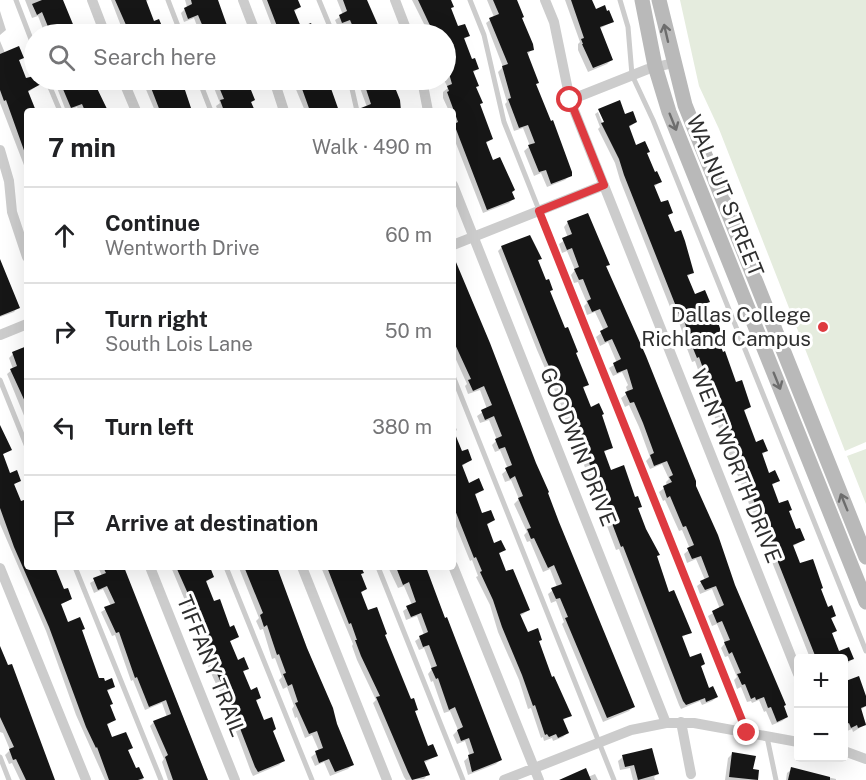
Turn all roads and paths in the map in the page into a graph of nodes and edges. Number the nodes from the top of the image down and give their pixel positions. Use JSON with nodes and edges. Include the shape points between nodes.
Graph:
{"nodes":[{"id":1,"x":16,"y":0,"type":"edge"},
{"id":2,"x":92,"y":0,"type":"edge"},
{"id":3,"x":168,"y":0,"type":"edge"},
{"id":4,"x":243,"y":0,"type":"edge"},
{"id":5,"x":319,"y":0,"type":"edge"},
{"id":6,"x":395,"y":0,"type":"edge"},
{"id":7,"x":470,"y":0,"type":"edge"},
{"id":8,"x":545,"y":0,"type":"edge"},
{"id":9,"x":620,"y":0,"type":"edge"},
{"id":10,"x":642,"y":0,"type":"edge"},
{"id":11,"x":659,"y":0,"type":"edge"},
{"id":12,"x":25,"y":24,"type":"edge"},
{"id":13,"x":101,"y":24,"type":"edge"},
{"id":14,"x":178,"y":24,"type":"edge"},
{"id":15,"x":252,"y":24,"type":"edge"},
{"id":16,"x":329,"y":24,"type":"edge"},
{"id":17,"x":404,"y":24,"type":"edge"},
{"id":18,"x":673,"y":63,"type":"junction"},
{"id":19,"x":655,"y":66,"type":"junction"},
{"id":20,"x":632,"y":75,"type":"junction"},
{"id":21,"x":51,"y":90,"type":"edge"},
{"id":22,"x":127,"y":90,"type":"edge"},
{"id":23,"x":203,"y":90,"type":"edge"},
{"id":24,"x":277,"y":90,"type":"edge"},
{"id":25,"x":352,"y":90,"type":"edge"},
{"id":26,"x":424,"y":90,"type":"edge"},
{"id":27,"x":570,"y":100,"type":"junction"},
{"id":28,"x":59,"y":108,"type":"edge"},
{"id":29,"x":135,"y":108,"type":"edge"},
{"id":30,"x":210,"y":108,"type":"edge"},
{"id":31,"x":283,"y":108,"type":"edge"},
{"id":32,"x":356,"y":108,"type":"edge"},
{"id":33,"x":427,"y":108,"type":"edge"},
{"id":34,"x":0,"y":150,"type":"edge"},
{"id":35,"x":604,"y":185,"type":"junction"},
{"id":36,"x":456,"y":193,"type":"edge"},
{"id":37,"x":539,"y":211,"type":"junction"},
{"id":38,"x":473,"y":237,"type":"junction"},
{"id":39,"x":456,"y":244,"type":"edge"},
{"id":40,"x":24,"y":247,"type":"edge"},
{"id":41,"x":24,"y":325,"type":"edge"},
{"id":42,"x":0,"y":335,"type":"edge"},
{"id":43,"x":0,"y":380,"type":"edge"},
{"id":44,"x":456,"y":383,"type":"edge"},
{"id":45,"x":24,"y":440,"type":"edge"},
{"id":46,"x":863,"y":544,"type":"edge"},
{"id":47,"x":866,"y":557,"type":"edge"},
{"id":48,"x":0,"y":568,"type":"edge"},
{"id":49,"x":76,"y":570,"type":"edge"},
{"id":50,"x":151,"y":570,"type":"edge"},
{"id":51,"x":227,"y":570,"type":"edge"},
{"id":52,"x":303,"y":570,"type":"edge"},
{"id":53,"x":379,"y":570,"type":"edge"},
{"id":54,"x":455,"y":570,"type":"edge"},
{"id":55,"x":865,"y":596,"type":"edge"},
{"id":56,"x":866,"y":651,"type":"edge"},
{"id":57,"x":794,"y":664,"type":"edge"},
{"id":58,"x":681,"y":722,"type":"junction"},
{"id":59,"x":666,"y":723,"type":"junction"},
{"id":60,"x":747,"y":733,"type":"junction"},
{"id":61,"x":767,"y":737,"type":"junction"},
{"id":62,"x":794,"y":741,"type":"edge"},
{"id":63,"x":599,"y":742,"type":"junction"},
{"id":64,"x":866,"y":749,"type":"edge"},
{"id":65,"x":848,"y":752,"type":"edge"},
{"id":66,"x":0,"y":757,"type":"edge"},
{"id":67,"x":866,"y":759,"type":"edge"},
{"id":68,"x":534,"y":768,"type":"junction"},
{"id":69,"x":691,"y":774,"type":"dead end"},
{"id":70,"x":9,"y":780,"type":"edge"},
{"id":71,"x":86,"y":780,"type":"edge"},
{"id":72,"x":160,"y":780,"type":"edge"},
{"id":73,"x":235,"y":780,"type":"edge"},
{"id":74,"x":312,"y":780,"type":"edge"},
{"id":75,"x":387,"y":780,"type":"edge"},
{"id":76,"x":464,"y":780,"type":"edge"},
{"id":77,"x":504,"y":780,"type":"edge"},
{"id":78,"x":538,"y":780,"type":"edge"},
{"id":79,"x":614,"y":780,"type":"edge"},
{"id":80,"x":776,"y":780,"type":"edge"}],
"edges":[{"from":1,"to":12,"type":"lane"},
{"from":2,"to":13,"type":"street"},
{"from":3,"to":14,"type":"lane"},
{"from":4,"to":15,"type":"street"},
{"from":5,"to":16,"type":"lane"},
{"from":6,"to":17,"type":"street"},
{"from":7,"to":37,"type":"lane","via":[[484,35],[504,122]]},
{"from":8,"to":27,"type":"street","name":"WENTWORTH DRIVE","via":[[554,22]]},
{"from":9,"to":20,"type":"lane","via":[[628,27]]},
{"from":10,"to":19,"type":"main road","name":"WALNUT STREET"},
{"from":18,"to":11,"type":"main road","name":"WALNUT STREET","one_way":true},
{"from":18,"to":19,"type":"street"},
{"from":46,"to":18,"type":"main road","name":"WALNUT STREET","one_way":true,"via":[[685,105]]},
{"from":19,"to":20,"type":"street"},
{"from":19,"to":55,"type":"main road","name":"WALNUT STREET","one_way":true,"via":[[669,112]]},
{"from":20,"to":27,"type":"street"},
{"from":20,"to":56,"type":"lane"},
{"from":21,"to":28,"type":"lane"},
{"from":22,"to":29,"type":"street"},
{"from":23,"to":30,"type":"lane"},
{"from":24,"to":31,"type":"street"},
{"from":25,"to":32,"type":"lane"},
{"from":26,"to":33,"type":"street"},
{"from":27,"to":35,"type":"street","name":"WENTWORTH DRIVE"},
{"from":34,"to":40,"type":"street","via":[[12,212]]},
{"from":35,"to":37,"type":"street"},
{"from":35,"to":57,"type":"street","name":"WENTWORTH DRIVE"},
{"from":36,"to":38,"type":"street","name":"GOODWIN DRIVE"},
{"from":37,"to":38,"type":"street"},
{"from":37,"to":60,"type":"lane"},
{"from":38,"to":39,"type":"street"},
{"from":38,"to":59,"type":"street","name":"GOODWIN DRIVE"},
{"from":41,"to":42,"type":"street"},
{"from":43,"to":45,"type":"lane"},
{"from":44,"to":63,"type":"lane"},
{"from":46,"to":47,"type":"main road","name":"WALNUT STREET"},
{"from":48,"to":71,"type":"street"},
{"from":49,"to":72,"type":"lane"},
{"from":50,"to":73,"type":"street","name":"TIFFANY TRAIL"},
{"from":51,"to":74,"type":"lane"},
{"from":52,"to":75,"type":"street"},
{"from":53,"to":76,"type":"lane"},
{"from":54,"to":68,"type":"street"},
{"from":58,"to":59,"type":"street"},
{"from":58,"to":60,"type":"street"},
{"from":58,"to":69,"type":"street"},
{"from":59,"to":63,"type":"street"},
{"from":60,"to":61,"type":"street"},
{"from":61,"to":62,"type":"street"},
{"from":61,"to":80,"type":"lane"},
{"from":63,"to":68,"type":"street"},
{"from":63,"to":79,"type":"lane"},
{"from":64,"to":65,"type":"street"},
{"from":65,"to":67,"type":"street"},
{"from":66,"to":70,"type":"lane"},
{"from":68,"to":77,"type":"street"},
{"from":68,"to":78,"type":"street"}]}
